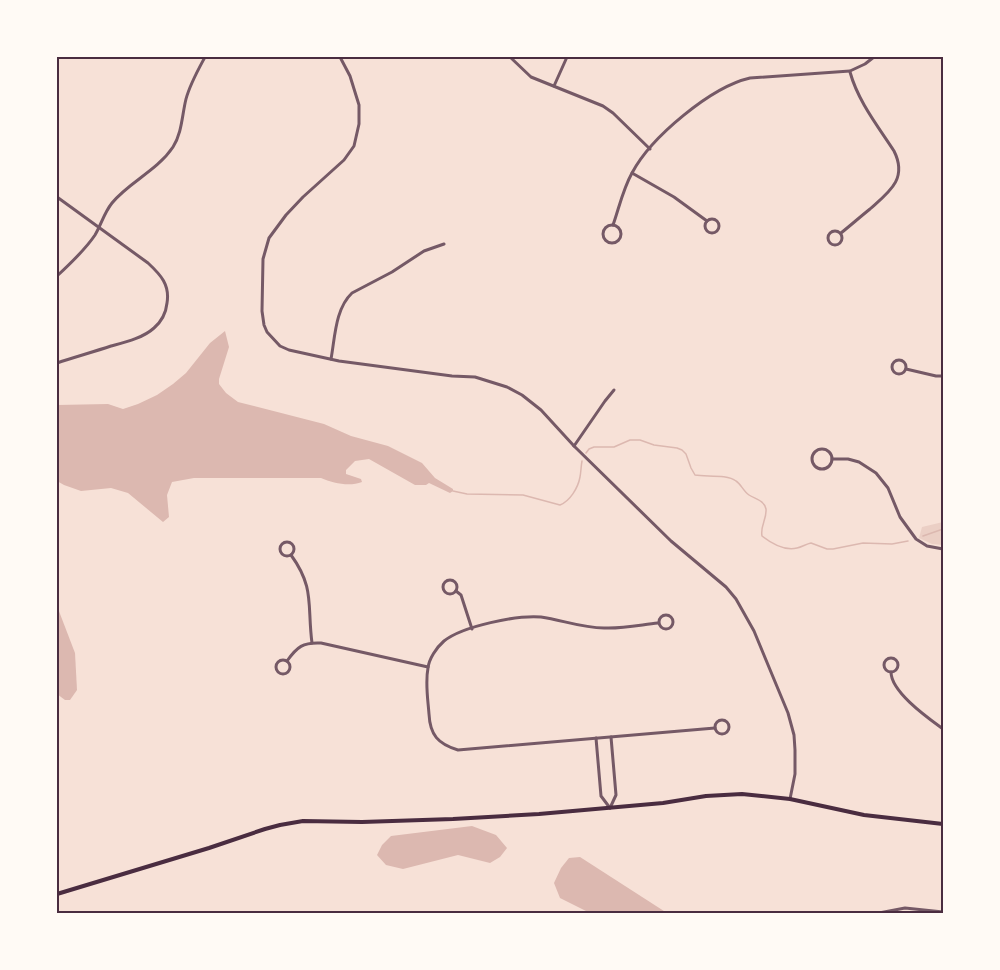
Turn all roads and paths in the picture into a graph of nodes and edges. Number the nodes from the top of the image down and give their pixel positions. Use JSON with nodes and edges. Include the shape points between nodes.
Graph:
{"nodes":[{"id":1,"x":205,"y":57,"type":"edge"},
{"id":2,"x":340,"y":57,"type":"edge"},
{"id":3,"x":510,"y":57,"type":"edge"},
{"id":4,"x":567,"y":57,"type":"edge"},
{"id":5,"x":874,"y":57,"type":"edge"},
{"id":6,"x":850,"y":71,"type":"junction"},
{"id":7,"x":554,"y":86,"type":"junction"},
{"id":8,"x":650,"y":148,"type":"junction"},
{"id":9,"x":632,"y":173,"type":"junction"},
{"id":10,"x":57,"y":197,"type":"edge"},
{"id":11,"x":707,"y":221,"type":"junction"},
{"id":12,"x":613,"y":225,"type":"junction"},
{"id":13,"x":99,"y":228,"type":"junction"},
{"id":14,"x":841,"y":233,"type":"junction"},
{"id":15,"x":444,"y":244,"type":"dead end"},
{"id":16,"x":57,"y":276,"type":"edge"},
{"id":17,"x":332,"y":359,"type":"junction"},
{"id":18,"x":57,"y":363,"type":"edge"},
{"id":19,"x":906,"y":369,"type":"junction"},
{"id":20,"x":943,"y":376,"type":"edge"},
{"id":21,"x":614,"y":390,"type":"dead end"},
{"id":22,"x":574,"y":446,"type":"junction"},
{"id":23,"x":832,"y":459,"type":"junction"},
{"id":24,"x":943,"y":549,"type":"edge"},
{"id":25,"x":291,"y":555,"type":"junction"},
{"id":26,"x":456,"y":591,"type":"junction"},
{"id":27,"x":658,"y":623,"type":"junction"},
{"id":28,"x":472,"y":629,"type":"junction"},
{"id":29,"x":312,"y":643,"type":"junction"},
{"id":30,"x":287,"y":661,"type":"junction"},
{"id":31,"x":428,"y":668,"type":"junction"},
{"id":32,"x":891,"y":672,"type":"junction"},
{"id":33,"x":715,"y":728,"type":"junction"},
{"id":34,"x":943,"y":729,"type":"edge"},
{"id":35,"x":611,"y":737,"type":"junction"},
{"id":36,"x":596,"y":738,"type":"junction"},
{"id":37,"x":790,"y":799,"type":"junction"},
{"id":38,"x":610,"y":808,"type":"junction"},
{"id":39,"x":943,"y":824,"type":"edge"},
{"id":40,"x":57,"y":894,"type":"edge"},
{"id":41,"x":943,"y":912,"type":"edge"},
{"id":42,"x":879,"y":913,"type":"edge"}],
"edges":[{"from":1,"to":13,"type":"street","via":[[186,98],[182,126],[173,147],[112,203]]},
{"from":2,"to":17,"type":"street","via":[[358,105],[354,146],[286,215],[269,238],[263,259],[262,311],[267,332],[289,350]]},
{"from":3,"to":7,"type":"street","via":[[531,76]]},
{"from":4,"to":7,"type":"street"},
{"from":5,"to":6,"type":"street"},
{"from":6,"to":8,"type":"street","via":[[740,80],[681,117]]},
{"from":6,"to":14,"type":"street","via":[[863,105],[897,157],[899,169],[890,190]]},
{"from":7,"to":8,"type":"street","via":[[603,106]]},
{"from":8,"to":9,"type":"street"},
{"from":9,"to":11,"type":"street"},
{"from":9,"to":12,"type":"street"},
{"from":10,"to":13,"type":"street"},
{"from":11,"to":11,"type":"street","via":[[708,231],[718,230],[715,219]]},
{"from":12,"to":12,"type":"street","via":[[603,233],[610,243],[620,237],[620,231]]},
{"from":13,"to":16,"type":"street"},
{"from":13,"to":18,"type":"street","via":[[160,274],[166,283],[166,311],[153,329],[138,338]]},
{"from":14,"to":14,"type":"street","via":[[832,231],[829,242],[839,244]]},
{"from":15,"to":17,"type":"street","via":[[424,251],[347,298],[339,314]]},
{"from":17,"to":22,"type":"street","via":[[475,377],[507,387],[541,410]]},
{"from":19,"to":19,"type":"street","via":[[899,360],[892,367],[899,374]]},
{"from":19,"to":20,"type":"street"},
{"from":21,"to":22,"type":"street"},
{"from":22,"to":37,"type":"street","via":[[736,599],[788,712],[795,750]]},
{"from":23,"to":23,"type":"street","via":[[827,450],[821,449],[812,458],[815,467],[823,470],[831,465]]},
{"from":23,"to":24,"type":"street","via":[[859,462],[876,473],[916,539]]},
{"from":25,"to":25,"type":"street","via":[[293,544],[283,543],[283,554]]},
{"from":25,"to":29,"type":"street","via":[[308,586]]},
{"from":26,"to":26,"type":"street","via":[[455,581],[445,582],[445,591]]},
{"from":26,"to":28,"type":"street"},
{"from":27,"to":27,"type":"street","via":[[668,629],[673,619],[665,615]]},
{"from":27,"to":28,"type":"street","via":[[603,628],[524,617]]},
{"from":28,"to":31,"type":"street","via":[[437,648]]},
{"from":29,"to":30,"type":"street","via":[[298,648]]},
{"from":29,"to":31,"type":"street"},
{"from":30,"to":30,"type":"street","via":[[277,663],[278,673],[288,671]]},
{"from":31,"to":36,"type":"street","via":[[430,724],[433,734],[447,747],[458,750]]},
{"from":32,"to":32,"type":"street","via":[[898,666],[892,658],[884,664],[886,671]]},
{"from":32,"to":34,"type":"street","via":[[895,686]]},
{"from":33,"to":33,"type":"street","via":[[724,734],[728,725],[719,721]]},
{"from":33,"to":35,"type":"street"},
{"from":35,"to":36,"type":"street"},
{"from":35,"to":38,"type":"street","via":[[615,795]]},
{"from":36,"to":38,"type":"street","via":[[601,796]]},
{"from":37,"to":38,"type":"main road","via":[[726,794]]},
{"from":37,"to":39,"type":"main road","via":[[864,815]]},
{"from":38,"to":40,"type":"main road","via":[[453,819],[303,821],[265,829]]},
{"from":41,"to":42,"type":"street","via":[[905,909]]}]}
